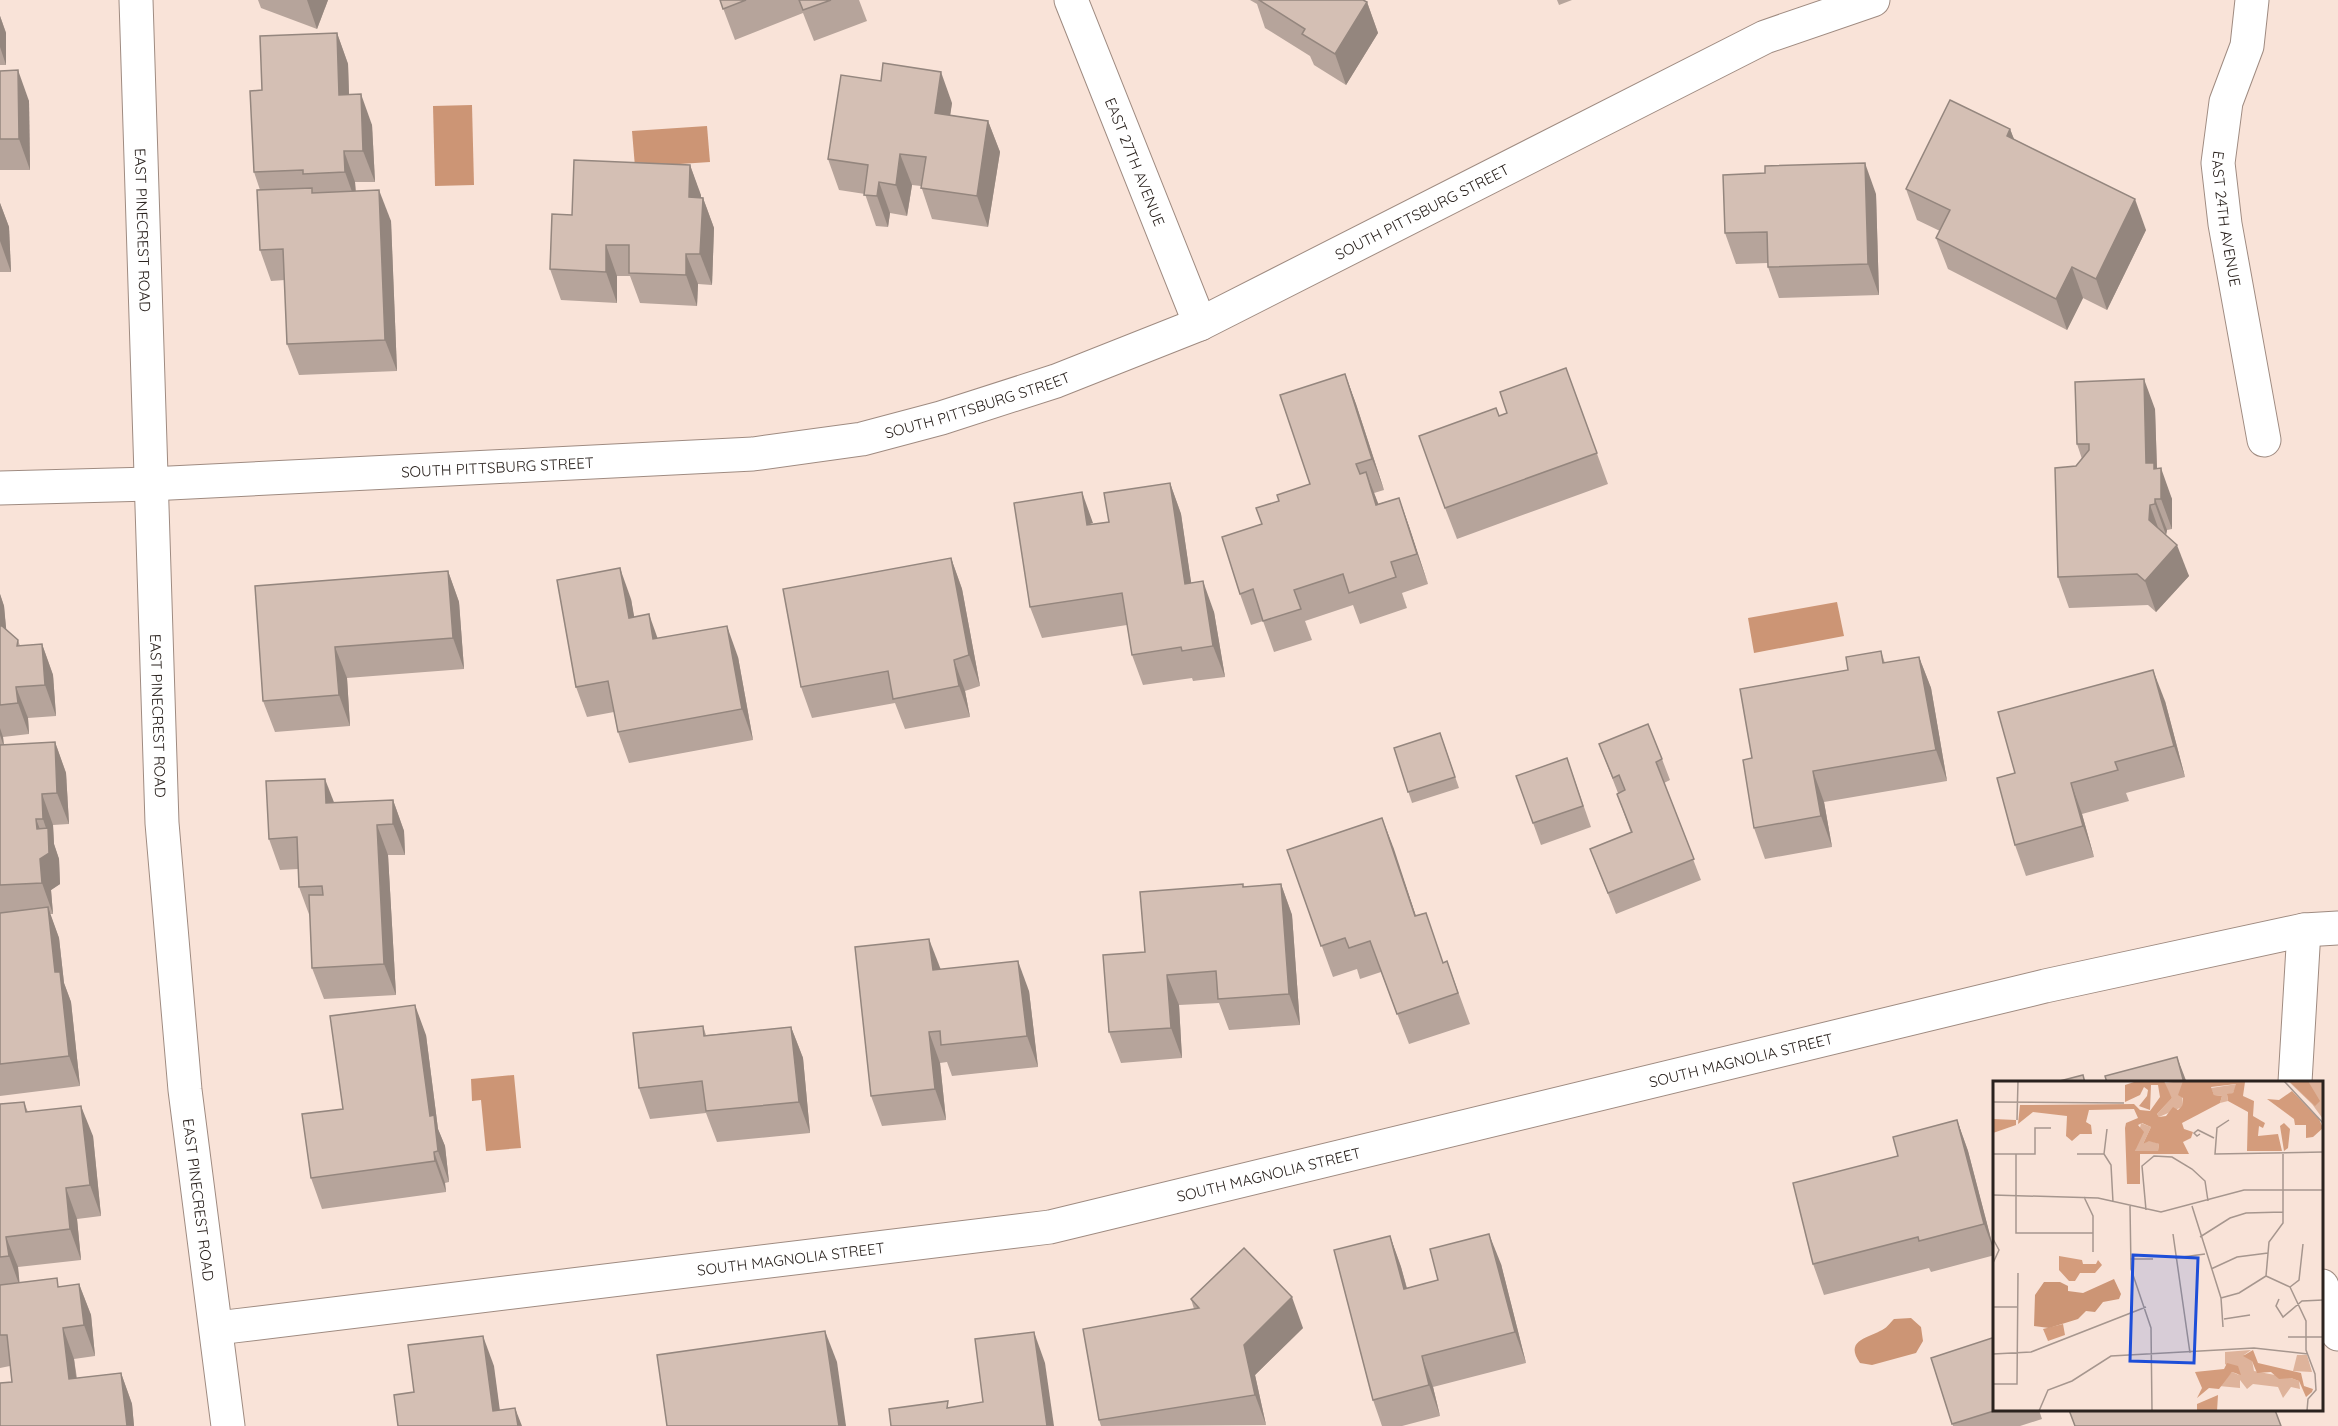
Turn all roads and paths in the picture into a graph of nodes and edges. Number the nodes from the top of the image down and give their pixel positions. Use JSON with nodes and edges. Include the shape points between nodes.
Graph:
{"nodes":[{"id":1,"x":136,"y":0,"type":"edge"},
{"id":2,"x":1071,"y":0,"type":"edge"},
{"id":3,"x":1873,"y":0,"type":"edge"},
{"id":4,"x":2252,"y":0,"type":"edge"},
{"id":5,"x":1200,"y":324,"type":"junction"},
{"id":6,"x":2264,"y":440,"type":"dead end"},
{"id":7,"x":150,"y":484,"type":"junction"},
{"id":8,"x":0,"y":488,"type":"edge"},
{"id":9,"x":2338,"y":928,"type":"edge"},
{"id":10,"x":2304,"y":930,"type":"junction"},
{"id":11,"x":2295,"y":1081,"type":"edge"},
{"id":12,"x":2323,"y":1289,"type":"edge"},
{"id":13,"x":217,"y":1328,"type":"junction"},
{"id":14,"x":2338,"y":1334,"type":"edge"},
{"id":15,"x":228,"y":1426,"type":"edge"}],
"edges":[{"from":1,"to":7,"type":"street","name":"EAST PINECREST ROAD"},
{"from":2,"to":5,"type":"street","name":"EAST 27TH AVENUE"},
{"from":3,"to":5,"type":"street","name":"SOUTH PITTSBURG STREET","via":[[1765,37]]},
{"from":4,"to":6,"type":"street","name":"EAST 24TH AVENUE","via":[[2247,46],[2226,102],[2218,163],[2225,225]]},
{"from":5,"to":7,"type":"street","name":"SOUTH PITTSBURG STREET","via":[[1056,381],[862,439],[753,454]]},
{"from":7,"to":8,"type":"street","name":"SOUTH PITTSBURG STREET"},
{"from":7,"to":13,"type":"street","name":"EAST PINECREST ROAD","via":[[162,823],[185,1090]]},
{"from":9,"to":10,"type":"street","name":"SOUTH MAGNOLIA STREET"},
{"from":10,"to":11,"type":"street"},
{"from":10,"to":13,"type":"street","name":"SOUTH MAGNOLIA STREET","via":[[2045,986],[1050,1227]]},
{"from":12,"to":14,"type":"street"},
{"from":13,"to":15,"type":"street","name":"EAST PINECREST ROAD"}]}
